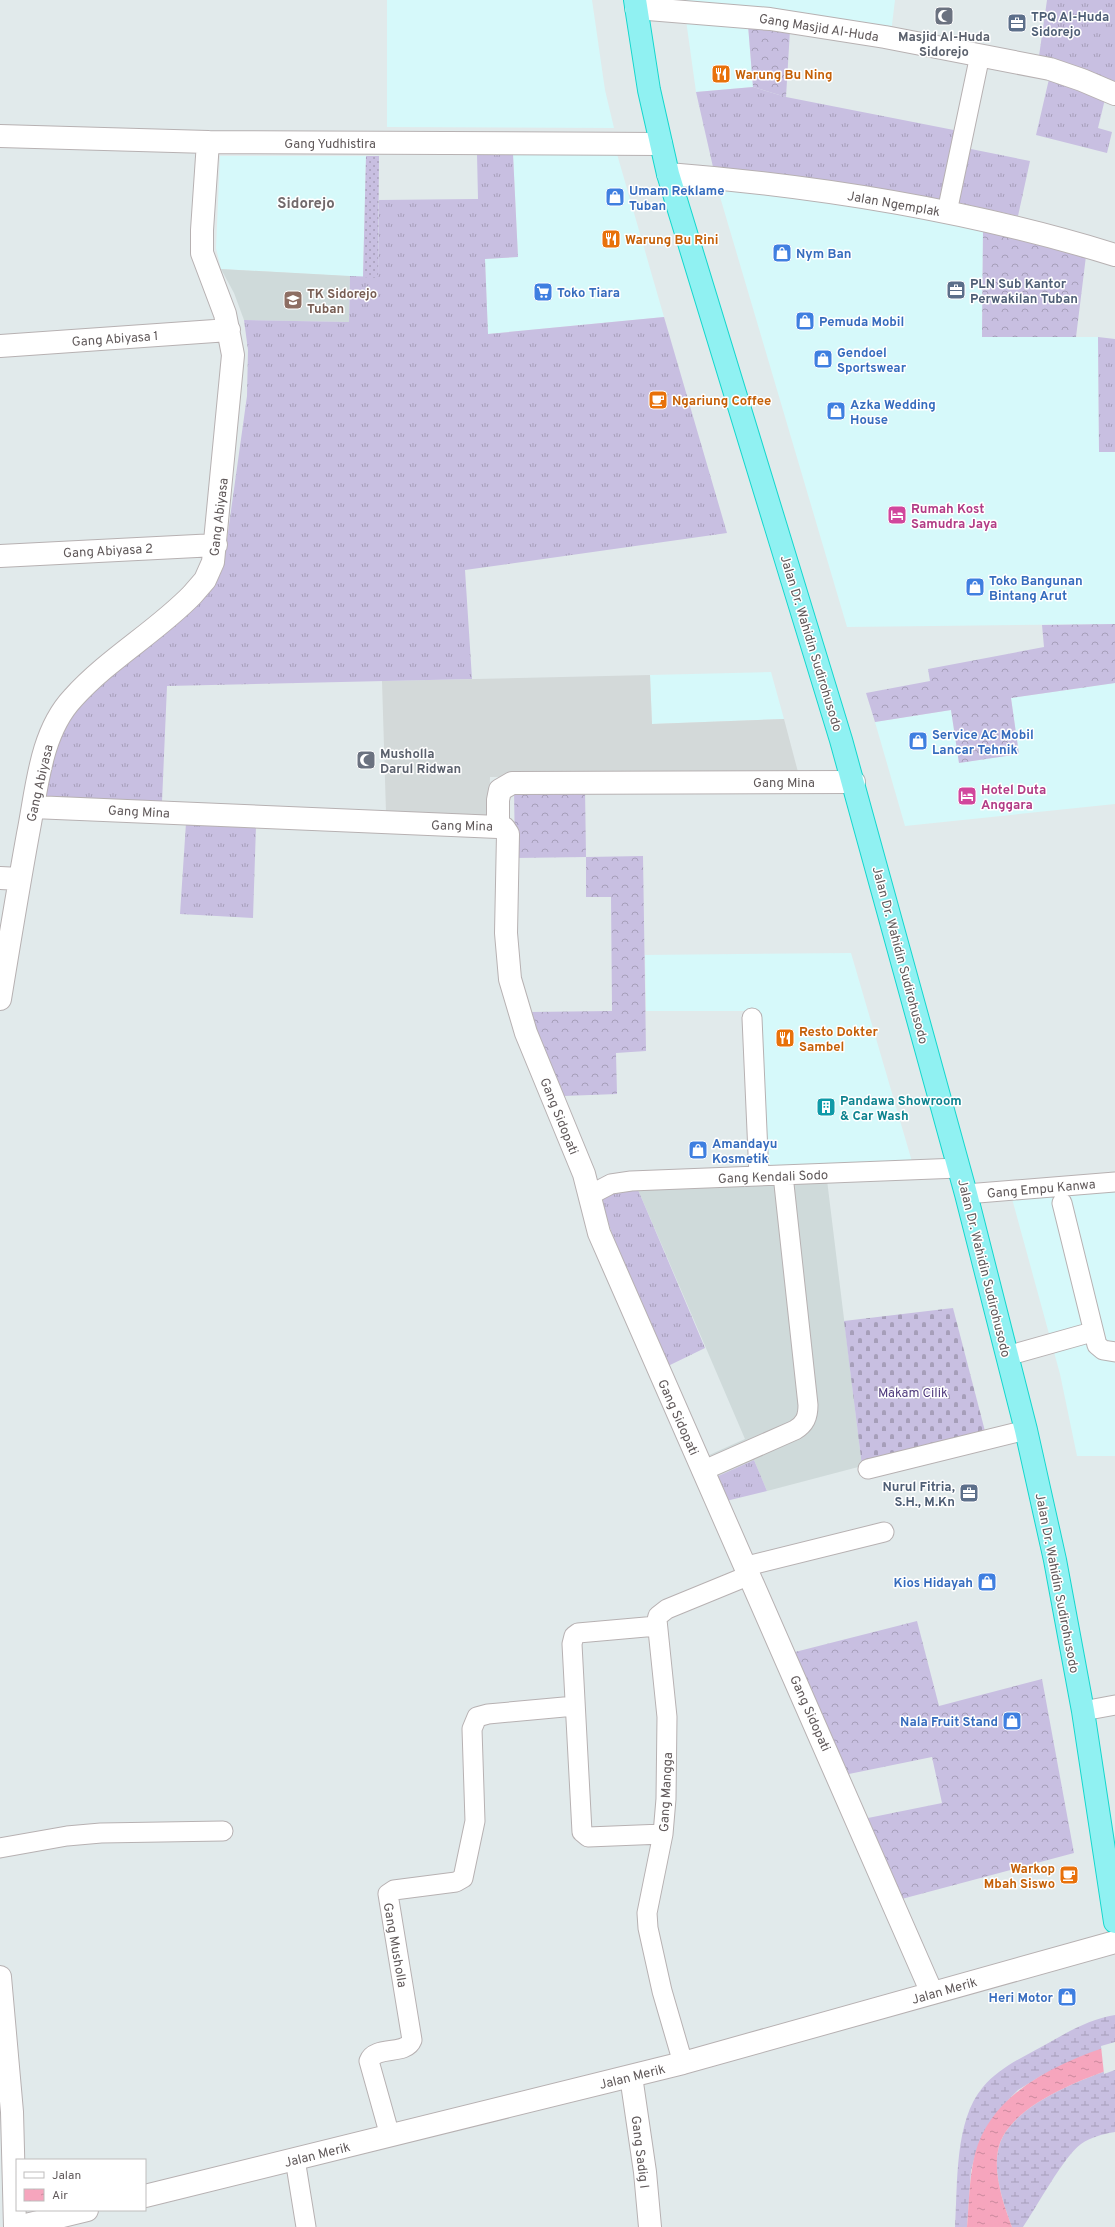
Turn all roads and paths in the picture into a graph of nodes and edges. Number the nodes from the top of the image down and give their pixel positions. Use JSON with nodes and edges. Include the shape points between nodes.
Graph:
{"nodes":[{"id":1,"x":636,"y":4,"type":"edge"},
{"id":2,"x":980,"y":55,"type":"junction"},
{"id":3,"x":1115,"y":94,"type":"edge"},
{"id":4,"x":0,"y":136,"type":"edge"},
{"id":5,"x":208,"y":142,"type":"junction"},
{"id":6,"x":661,"y":144,"type":"junction"},
{"id":7,"x":668,"y":174,"type":"junction"},
{"id":8,"x":947,"y":212,"type":"junction"},
{"id":9,"x":1115,"y":255,"type":"edge"},
{"id":10,"x":229,"y":330,"type":"junction"},
{"id":11,"x":0,"y":346,"type":"edge"},
{"id":12,"x":216,"y":545,"type":"junction"},
{"id":13,"x":0,"y":556,"type":"edge"},
{"id":14,"x":854,"y":782,"type":"junction"},
{"id":15,"x":33,"y":807,"type":"junction"},
{"id":16,"x":498,"y":827,"type":"junction"},
{"id":17,"x":10,"y":879,"type":"edge"},
{"id":18,"x":0,"y":999,"type":"edge"},
{"id":19,"x":752,"y":1018,"type":"dead end"},
{"id":20,"x":959,"y":1168,"type":"junction"},
{"id":21,"x":783,"y":1175,"type":"junction"},
{"id":22,"x":759,"y":1176,"type":"junction"},
{"id":23,"x":1115,"y":1182,"type":"edge"},
{"id":24,"x":590,"y":1194,"type":"junction"},
{"id":25,"x":966,"y":1194,"type":"junction"},
{"id":26,"x":1062,"y":1203,"type":"dead end"},
{"id":27,"x":1092,"y":1332,"type":"junction"},
{"id":28,"x":1115,"y":1352,"type":"edge"},
{"id":29,"x":1007,"y":1356,"type":"junction"},
{"id":30,"x":1026,"y":1430,"type":"junction"},
{"id":31,"x":868,"y":1469,"type":"dead end"},
{"id":32,"x":702,"y":1471,"type":"junction"},
{"id":33,"x":884,"y":1532,"type":"dead end"},
{"id":34,"x":748,"y":1570,"type":"junction"},
{"id":35,"x":657,"y":1626,"type":"junction"},
{"id":36,"x":1115,"y":1705,"type":"edge"},
{"id":37,"x":575,"y":1706,"type":"junction"},
{"id":38,"x":1083,"y":1711,"type":"junction"},
{"id":39,"x":223,"y":1831,"type":"dead end"},
{"id":40,"x":663,"y":1834,"type":"junction"},
{"id":41,"x":0,"y":1848,"type":"edge"},
{"id":42,"x":1115,"y":1922,"type":"edge"},
{"id":43,"x":1115,"y":1942,"type":"edge"},
{"id":44,"x":0,"y":1977,"type":"edge"},
{"id":45,"x":932,"y":1993,"type":"junction"},
{"id":46,"x":683,"y":2063,"type":"junction"},
{"id":47,"x":631,"y":2076,"type":"junction"},
{"id":48,"x":5,"y":2091,"type":"edge"},
{"id":49,"x":390,"y":2136,"type":"junction"},
{"id":50,"x":295,"y":2159,"type":"junction"},
{"id":51,"x":146,"y":2196,"type":"edge"},
{"id":52,"x":83,"y":2211,"type":"edge"},
{"id":53,"x":15,"y":2227,"type":"edge"},
{"id":54,"x":18,"y":2227,"type":"edge"},
{"id":55,"x":306,"y":2227,"type":"edge"},
{"id":56,"x":650,"y":2227,"type":"edge"}],
"edges":[{"from":1,"to":2,"type":"street","name":"Gang Masjid Al-Huda","via":[[793,22]]},
{"from":1,"to":6,"type":"highway","name":"Jalan Dr. Wahidin Sudirohusodo","via":[[649,90]]},
{"from":2,"to":3,"type":"street","name":"Gang Masjid Al-Huda","via":[[1050,69]]},
{"from":2,"to":8,"type":"lane"},
{"from":4,"to":5,"type":"street","name":"Gang Yudhistira"},
{"from":5,"to":6,"type":"street","name":"Gang Yudhistira"},
{"from":5,"to":10,"type":"street","name":"Gang Abiyasa","via":[[202,253]]},
{"from":6,"to":7,"type":"highway","name":"Jalan Dr. Wahidin Sudirohusodo"},
{"from":7,"to":8,"type":"street","name":"Jalan Ngemplak","via":[[814,189]]},
{"from":7,"to":14,"type":"highway","name":"Jalan Dr. Wahidin Sudirohusodo"},
{"from":8,"to":9,"type":"street","name":"Jalan Ngemplak","via":[[1030,231]]},
{"from":10,"to":11,"type":"street","name":"Gang Abiyasa 1"},
{"from":10,"to":12,"type":"street","name":"Gang Abiyasa","via":[[233,368]]},
{"from":12,"to":13,"type":"street","name":"Gang Abiyasa 2"},
{"from":12,"to":15,"type":"street","name":"Gang Abiyasa","via":[[210,571],[192,595],[83,688],[63,710],[50,736]]},
{"from":14,"to":16,"type":"street","name":"Gang Mina","via":[[512,783],[500,790]]},
{"from":14,"to":20,"type":"highway","name":"Jalan Dr. Wahidin Sudirohusodo"},
{"from":15,"to":16,"type":"street","name":"Gang Mina"},
{"from":15,"to":17,"type":"street","name":"Gang Abiyasa"},
{"from":16,"to":24,"type":"street","name":"Gang Sidopati","via":[[504,828],[508,834],[507,956],[516,1002]]},
{"from":17,"to":18,"type":"street"},
{"from":19,"to":22,"type":"lane"},
{"from":20,"to":21,"type":"lane","name":"Gang Kendali Sodo"},
{"from":20,"to":25,"type":"highway","name":"Jalan Dr. Wahidin Sudirohusodo"},
{"from":21,"to":22,"type":"lane","name":"Gang Kendali Sodo"},
{"from":21,"to":32,"type":"lane","via":[[808,1405],[807,1416],[803,1424],[795,1430]]},
{"from":22,"to":24,"type":"lane","name":"Gang Kendali Sodo","via":[[632,1181],[611,1184]]},
{"from":23,"to":25,"type":"lane","name":"Gang Empu Kanwa"},
{"from":24,"to":32,"type":"street","name":"Gang Sidopati","via":[[599,1233]]},
{"from":25,"to":29,"type":"highway","name":"Jalan Dr. Wahidin Sudirohusodo"},
{"from":26,"to":27,"type":"lane"},
{"from":27,"to":28,"type":"lane","via":[[1100,1349]]},
{"from":27,"to":29,"type":"lane"},
{"from":29,"to":30,"type":"highway","name":"Jalan Dr. Wahidin Sudirohusodo"},
{"from":30,"to":31,"type":"lane"},
{"from":30,"to":38,"type":"highway","name":"Jalan Dr. Wahidin Sudirohusodo"},
{"from":32,"to":34,"type":"street","name":"Gang Sidopati"},
{"from":33,"to":34,"type":"lane"},
{"from":34,"to":35,"type":"lane","via":[[667,1609],[658,1616]]},
{"from":34,"to":45,"type":"street","name":"Gang Sidopati"},
{"from":35,"to":37,"type":"lane","via":[[578,1633],[574,1636],[572,1644]]},
{"from":35,"to":40,"type":"lane","name":"Gang Mangga","via":[[667,1717]]},
{"from":36,"to":38,"type":"lane"},
{"from":37,"to":40,"type":"lane","via":[[583,1834],[592,1837]]},
{"from":37,"to":49,"type":"lane","name":"Gang Musholla","via":[[478,1717],[472,1729],[475,1821],[463,1878],[456,1882],[394,1890],[388,1894],[412,2040],[407,2046],[374,2055],[369,2061]]},
{"from":38,"to":42,"type":"highway","name":"Jalan Dr. Wahidin Sudirohusodo"},
{"from":39,"to":41,"type":"lane","via":[[101,1833],[67,1836]]},
{"from":40,"to":46,"type":"lane","name":"Gang Mangga","via":[[647,1913],[648,1928],[662,1991]]},
{"from":43,"to":45,"type":"street","name":"Jalan Merik"},
{"from":44,"to":48,"type":"street"},
{"from":45,"to":46,"type":"street","name":"Jalan Merik"},
{"from":46,"to":47,"type":"street","name":"Jalan Merik"},
{"from":47,"to":49,"type":"street","name":"Jalan Merik"},
{"from":47,"to":56,"type":"street","name":"Gang Sadig I"},
{"from":48,"to":53,"type":"street"},
{"from":49,"to":50,"type":"street","name":"Jalan Merik"},
{"from":50,"to":51,"type":"street","name":"Jalan Merik"},
{"from":50,"to":55,"type":"lane"},
{"from":52,"to":54,"type":"street"}]}
